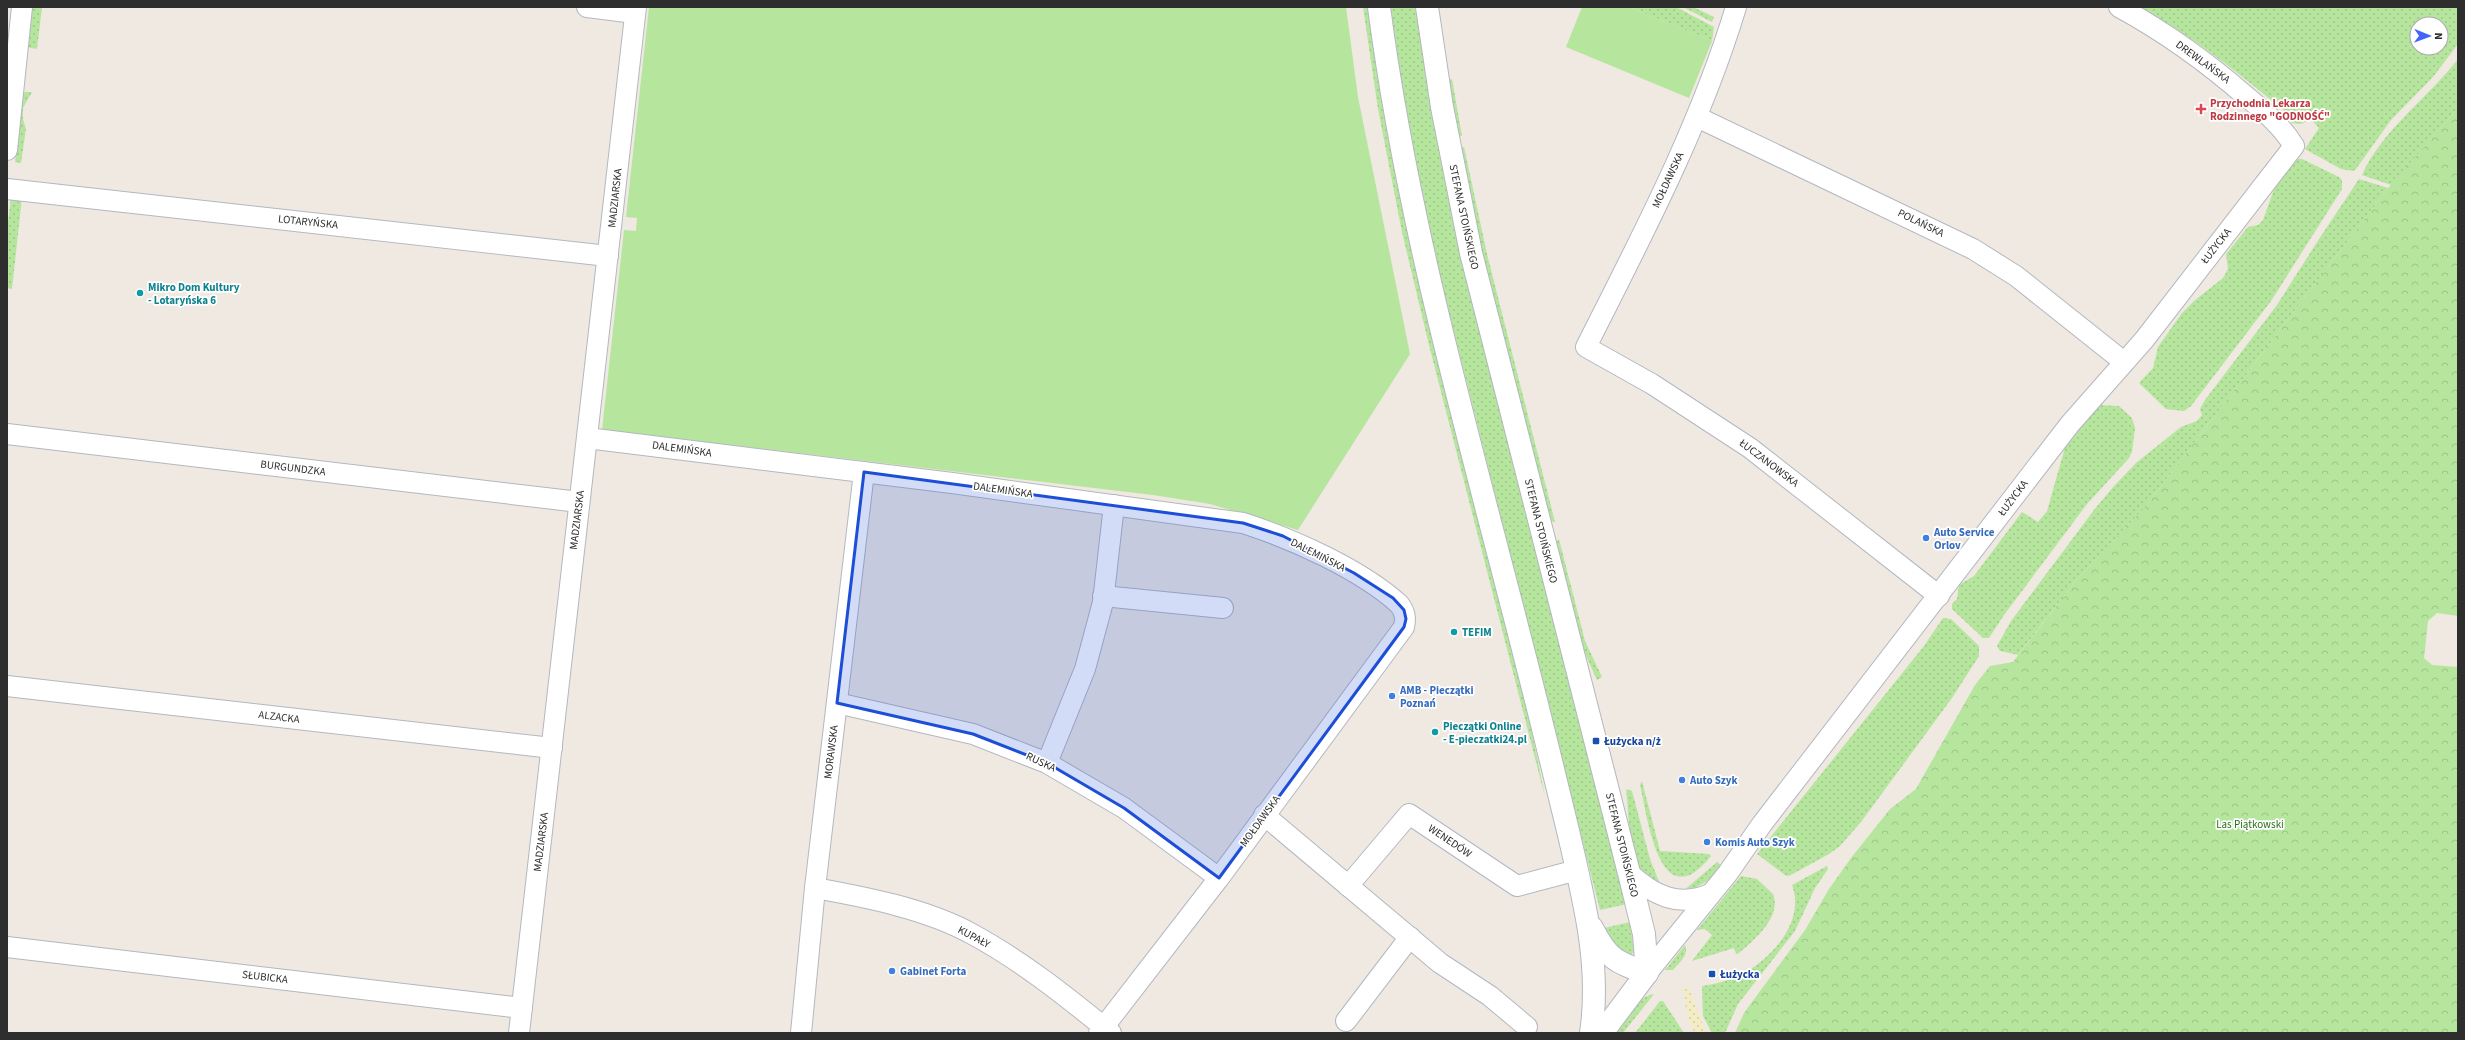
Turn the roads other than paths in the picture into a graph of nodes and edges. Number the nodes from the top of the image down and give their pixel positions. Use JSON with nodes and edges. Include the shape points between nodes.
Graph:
{"nodes":[{"id":1,"x":22,"y":7,"type":"edge"},
{"id":2,"x":587,"y":7,"type":"edge"},
{"id":3,"x":1379,"y":7,"type":"edge"},
{"id":4,"x":1427,"y":7,"type":"edge"},
{"id":5,"x":1736,"y":7,"type":"edge"},
{"id":6,"x":2119,"y":7,"type":"edge"},
{"id":7,"x":636,"y":10,"type":"edge"},
{"id":8,"x":1697,"y":117,"type":"junction"},
{"id":9,"x":2294,"y":146,"type":"joint"},
{"id":10,"x":7,"y":150,"type":"edge"},
{"id":11,"x":7,"y":189,"type":"edge"},
{"id":12,"x":608,"y":256,"type":"junction"},
{"id":13,"x":1586,"y":347,"type":"joint"},
{"id":14,"x":2124,"y":362,"type":"junction"},
{"id":15,"x":7,"y":434,"type":"edge"},
{"id":16,"x":587,"y":438,"type":"junction"},
{"id":17,"x":864,"y":472,"type":"junction"},
{"id":18,"x":579,"y":502,"type":"junction"},
{"id":19,"x":1114,"y":506,"type":"junction"},
{"id":20,"x":1103,"y":596,"type":"junction"},
{"id":21,"x":1939,"y":596,"type":"junction"},
{"id":22,"x":1399,"y":604,"type":"joint"},
{"id":23,"x":1223,"y":608,"type":"dead end"},
{"id":24,"x":7,"y":686,"type":"edge"},
{"id":25,"x":837,"y":703,"type":"junction"},
{"id":26,"x":552,"y":748,"type":"junction"},
{"id":27,"x":1047,"y":763,"type":"junction"},
{"id":28,"x":1264,"y":815,"type":"junction"},
{"id":29,"x":1577,"y":870,"type":"junction"},
{"id":30,"x":1629,"y":873,"type":"junction"},
{"id":31,"x":1219,"y":878,"type":"junction"},
{"id":32,"x":1348,"y":886,"type":"junction"},
{"id":33,"x":815,"y":888,"type":"junction"},
{"id":34,"x":1710,"y":894,"type":"junction"},
{"id":35,"x":1589,"y":922,"type":"junction"},
{"id":36,"x":1410,"y":937,"type":"junction"},
{"id":37,"x":7,"y":947,"type":"edge"},
{"id":38,"x":1647,"y":973,"type":"junction"},
{"id":39,"x":522,"y":1008,"type":"junction"},
{"id":40,"x":1346,"y":1021,"type":"dead end"},
{"id":41,"x":1527,"y":1027,"type":"dead end"},
{"id":42,"x":1104,"y":1031,"type":"edge"},
{"id":43,"x":519,"y":1033,"type":"edge"},
{"id":44,"x":800,"y":1033,"type":"edge"},
{"id":45,"x":1591,"y":1033,"type":"edge"},
{"id":46,"x":1602,"y":1033,"type":"edge"}],
"edges":[{"from":1,"to":10,"type":"street"},
{"from":2,"to":7,"type":"street"},
{"from":3,"to":29,"type":"street","via":[[1396,126],[1427,271],[1539,710]]},
{"from":4,"to":30,"type":"street","name":"STEFANA STOIŃSKIEGO","via":[[1451,157],[1473,261]]},
{"from":5,"to":8,"type":"street","name":"MOŁDAWSKA"},
{"from":6,"to":9,"type":"street","name":"DREWLAŃSKA","via":[[2143,20],[2214,68],[2283,128]]},
{"from":7,"to":12,"type":"street","name":"MADZIARSKA"},
{"from":8,"to":13,"type":"street","name":"MOŁDAWSKA"},
{"from":8,"to":14,"type":"street","name":"POLAŃSKA","via":[[1973,249],[2016,276]]},
{"from":9,"to":14,"type":"street","name":"ŁUŻYCKA"},
{"from":11,"to":12,"type":"street","name":"LOTARYŃSKA"},
{"from":12,"to":16,"type":"street","name":"MADZIARSKA"},
{"from":13,"to":21,"type":"street","name":"ŁUCZANOWSKA","via":[[1652,384],[1750,448]]},
{"from":14,"to":21,"type":"street","name":"ŁUŻYCKA","via":[[2070,424]]},
{"from":15,"to":18,"type":"street","name":"BURGUNDZKA"},
{"from":16,"to":17,"type":"street","name":"DALEMIŃSKA"},
{"from":16,"to":18,"type":"street","name":"MADZIARSKA"},
{"from":17,"to":19,"type":"street","name":"DALEMIŃSKA"},
{"from":17,"to":25,"type":"street","name":"MORAWSKA"},
{"from":18,"to":26,"type":"street","name":"MADZIARSKA"},
{"from":19,"to":20,"type":"street"},
{"from":19,"to":22,"type":"street","name":"DALEMIŃSKA","via":[[1243,523],[1283,536],[1354,573]]},
{"from":20,"to":23,"type":"street"},
{"from":20,"to":27,"type":"street","via":[[1085,669]]},
{"from":21,"to":34,"type":"street","name":"ŁUŻYCKA"},
{"from":22,"to":28,"type":"street","name":"MOŁDAWSKA","via":[[1406,619],[1404,627]]},
{"from":24,"to":26,"type":"street","name":"ALZACKA"},
{"from":25,"to":27,"type":"street","name":"RUSKA","via":[[973,734]]},
{"from":25,"to":33,"type":"street","name":"MORAWSKA"},
{"from":26,"to":39,"type":"street","name":"MADZIARSKA"},
{"from":27,"to":31,"type":"street","name":"RUSKA","via":[[1124,808]]},
{"from":28,"to":31,"type":"street","name":"MOŁDAWSKA"},
{"from":28,"to":32,"type":"street"},
{"from":29,"to":32,"type":"street","name":"WENEDÓW","via":[[1517,886],[1409,814]]},
{"from":29,"to":35,"type":"street"},
{"from":30,"to":34,"type":"street","via":[[1652,892],[1668,899],[1690,900]]},
{"from":30,"to":38,"type":"street","name":"STEFANA STOIŃSKIEGO","via":[[1644,934]]},
{"from":31,"to":42,"type":"street","name":"MOŁDAWSKA"},
{"from":32,"to":36,"type":"street"},
{"from":33,"to":42,"type":"street","name":"KUPAŁY","via":[[894,905],[971,933],[1021,964]]},
{"from":33,"to":44,"type":"street","name":"MORAWSKA"},
{"from":34,"to":38,"type":"street","name":"ŁUŻYCKA"},
{"from":35,"to":38,"type":"street","via":[[1601,944],[1614,960]]},
{"from":35,"to":45,"type":"street","via":[[1594,987]]},
{"from":36,"to":40,"type":"street"},
{"from":36,"to":41,"type":"street","via":[[1440,963],[1490,996]]},
{"from":37,"to":39,"type":"street","name":"SŁUBICKA"},
{"from":38,"to":46,"type":"street","name":"ŁUŻYCKA"},
{"from":39,"to":43,"type":"street","name":"MADZIARSKA"}]}
